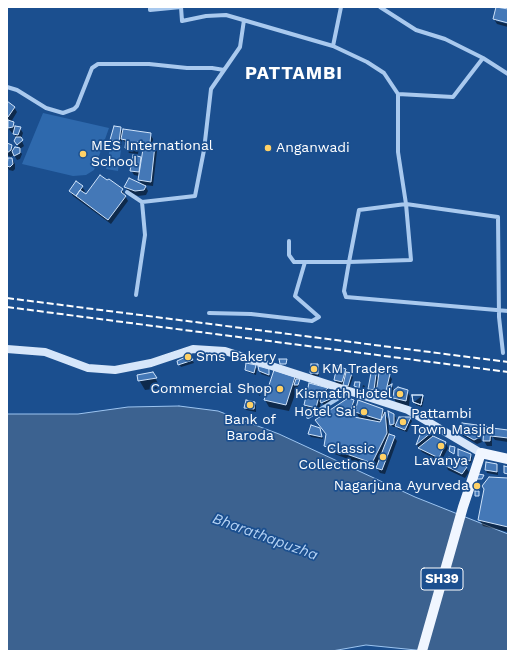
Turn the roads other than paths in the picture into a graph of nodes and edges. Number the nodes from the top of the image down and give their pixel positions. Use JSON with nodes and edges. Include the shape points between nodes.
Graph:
{"nodes":[{"id":1,"x":150,"y":7,"type":"edge"},
{"id":2,"x":341,"y":7,"type":"edge"},
{"id":3,"x":380,"y":7,"type":"edge"},
{"id":4,"x":244,"y":20,"type":"junction"},
{"id":5,"x":333,"y":46,"type":"junction"},
{"id":6,"x":483,"y":58,"type":"junction"},
{"id":7,"x":224,"y":70,"type":"junction"},
{"id":8,"x":508,"y":74,"type":"edge"},
{"id":9,"x":7,"y":87,"type":"edge"},
{"id":10,"x":398,"y":94,"type":"junction"},
{"id":11,"x":127,"y":192,"type":"dead end"},
{"id":12,"x":142,"y":202,"type":"junction"},
{"id":13,"x":406,"y":204,"type":"junction"},
{"id":14,"x":289,"y":241,"type":"dead end"},
{"id":15,"x":305,"y":262,"type":"junction"},
{"id":16,"x":349,"y":262,"type":"junction"},
{"id":17,"x":136,"y":295,"type":"dead end"},
{"id":18,"x":500,"y":311,"type":"junction"},
{"id":19,"x":508,"y":311,"type":"edge"},
{"id":20,"x":209,"y":313,"type":"dead end"},
{"id":21,"x":7,"y":349,"type":"edge"},
{"id":22,"x":503,"y":353,"type":"dead end"},
{"id":23,"x":350,"y":391,"type":"junction"},
{"id":24,"x":308,"y":417,"type":"dead end"},
{"id":25,"x":481,"y":453,"type":"junction"},
{"id":26,"x":508,"y":459,"type":"edge"},
{"id":27,"x":422,"y":651,"type":"edge"}],
"edges":[{"from":1,"to":4,"type":"street","via":[[150,10],[181,7],[182,21],[226,15]]},
{"from":2,"to":5,"type":"street"},
{"from":3,"to":6,"type":"street","via":[[416,30],[444,39]]},
{"from":4,"to":5,"type":"street"},
{"from":4,"to":7,"type":"street","via":[[240,47]]},
{"from":5,"to":10,"type":"street","via":[[384,73]]},
{"from":6,"to":8,"type":"street"},
{"from":6,"to":10,"type":"street","via":[[453,97]]},
{"from":7,"to":9,"type":"street","via":[[149,64],[98,64],[92,68],[77,106],[63,113],[46,108],[17,90]]},
{"from":7,"to":12,"type":"street","via":[[211,90],[204,150],[194,196]]},
{"from":10,"to":13,"type":"street","via":[[398,152]]},
{"from":11,"to":12,"type":"street"},
{"from":12,"to":17,"type":"street","via":[[145,235]]},
{"from":13,"to":16,"type":"street","via":[[359,210]]},
{"from":13,"to":16,"type":"street","via":[[411,260]]},
{"from":13,"to":18,"type":"street","via":[[498,217]]},
{"from":14,"to":15,"type":"street","via":[[289,255],[294,262]]},
{"from":15,"to":16,"type":"street"},
{"from":15,"to":20,"type":"street","via":[[295,296],[319,317],[312,321],[251,314]]},
{"from":16,"to":18,"type":"street","via":[[344,291],[346,297]]},
{"from":18,"to":19,"type":"street"},
{"from":18,"to":22,"type":"street"},
{"from":21,"to":23,"type":"main road","via":[[45,352],[88,368],[115,370],[151,363],[193,349],[224,351]]},
{"from":23,"to":24,"type":"street"},
{"from":23,"to":25,"type":"main road","via":[[408,410]]},
{"from":25,"to":26,"type":"main road"},
{"from":25,"to":27,"type":"main road","number":"SH39"}]}
